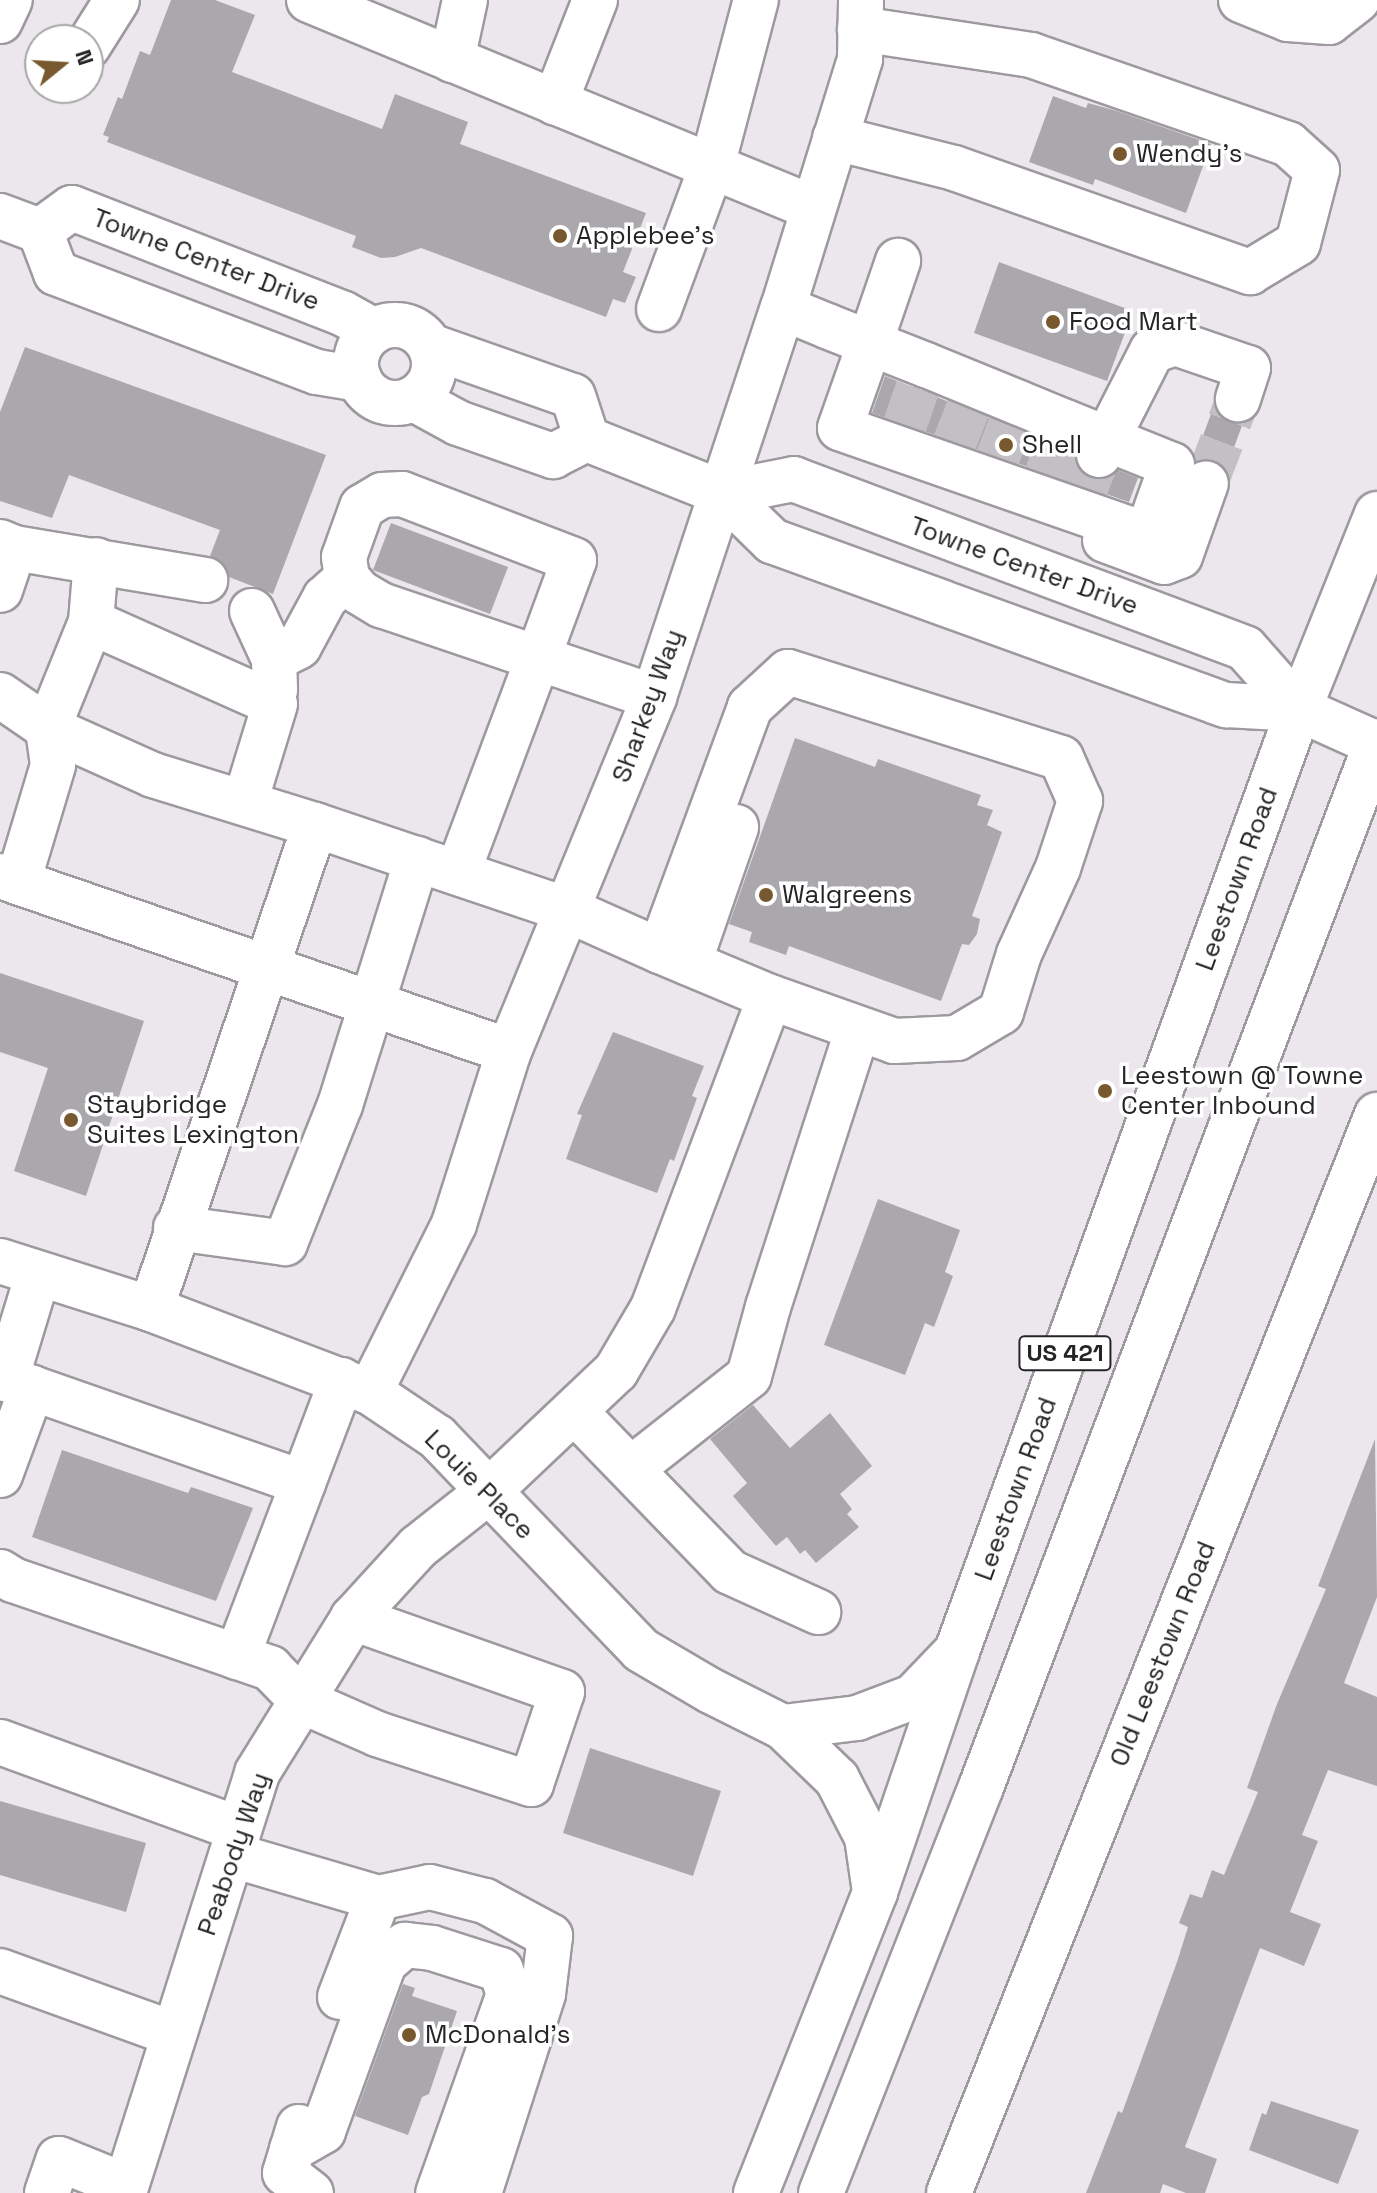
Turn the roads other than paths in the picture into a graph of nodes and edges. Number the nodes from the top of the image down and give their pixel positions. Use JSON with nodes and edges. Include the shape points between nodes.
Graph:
{"nodes":[{"id":1,"x":10,"y":0,"type":"edge"},
{"id":2,"x":117,"y":0,"type":"edge"},
{"id":3,"x":309,"y":0,"type":"edge"},
{"id":4,"x":465,"y":0,"type":"edge"},
{"id":5,"x":595,"y":0,"type":"edge"},
{"id":6,"x":756,"y":0,"type":"edge"},
{"id":7,"x":1241,"y":0,"type":"edge"},
{"id":8,"x":1357,"y":0,"type":"edge"},
{"id":9,"x":860,"y":14,"type":"edge"},
{"id":10,"x":0,"y":21,"type":"edge"},
{"id":11,"x":102,"y":24,"type":"edge"},
{"id":12,"x":452,"y":60,"type":"junction"},
{"id":13,"x":555,"y":102,"type":"junction"},
{"id":14,"x":835,"y":138,"type":"junction"},
{"id":15,"x":712,"y":166,"type":"junction"},
{"id":16,"x":813,"y":208,"type":"junction"},
{"id":17,"x":0,"y":216,"type":"edge"},
{"id":18,"x":40,"y":231,"type":"junction"},
{"id":19,"x":898,"y":261,"type":"dead end"},
{"id":20,"x":783,"y":308,"type":"junction"},
{"id":21,"x":659,"y":309,"type":"dead end"},
{"id":22,"x":374,"y":331,"type":"junction"},
{"id":23,"x":870,"y":343,"type":"junction"},
{"id":24,"x":430,"y":346,"type":"junction"},
{"id":25,"x":359,"y":379,"type":"junction"},
{"id":26,"x":414,"y":399,"type":"junction"},
{"id":27,"x":1238,"y":399,"type":"tunnel mouth"},
{"id":28,"x":587,"y":439,"type":"junction"},
{"id":29,"x":1082,"y":439,"type":"junction"},
{"id":30,"x":1206,"y":483,"type":"tunnel mouth"},
{"id":31,"x":723,"y":493,"type":"junction"},
{"id":32,"x":1060,"y":498,"type":"junction"},
{"id":33,"x":1377,"y":514,"type":"edge"},
{"id":34,"x":7,"y":545,"type":"edge"},
{"id":35,"x":96,"y":560,"type":"junction"},
{"id":36,"x":1015,"y":563,"type":"junction"},
{"id":37,"x":347,"y":578,"type":"junction"},
{"id":38,"x":205,"y":580,"type":"dead end"},
{"id":39,"x":0,"y":590,"type":"edge"},
{"id":40,"x":252,"y":611,"type":"dead end"},
{"id":41,"x":91,"y":622,"type":"junction"},
{"id":42,"x":538,"y":658,"type":"junction"},
{"id":43,"x":274,"y":659,"type":"junction"},
{"id":44,"x":0,"y":695,"type":"edge"},
{"id":45,"x":654,"y":697,"type":"junction"},
{"id":46,"x":275,"y":704,"type":"junction"},
{"id":47,"x":1299,"y":709,"type":"junction"},
{"id":48,"x":48,"y":728,"type":"junction"},
{"id":49,"x":1377,"y":743,"type":"edge"},
{"id":50,"x":245,"y":802,"type":"junction"},
{"id":51,"x":315,"y":825,"type":"junction"},
{"id":52,"x":437,"y":866,"type":"junction"},
{"id":53,"x":9,"y":879,"type":"edge"},
{"id":54,"x":568,"y":910,"type":"junction"},
{"id":55,"x":674,"y":957,"type":"junction"},
{"id":56,"x":266,"y":968,"type":"junction"},
{"id":57,"x":770,"y":997,"type":"junction"},
{"id":58,"x":372,"y":1004,"type":"junction"},
{"id":59,"x":858,"y":1029,"type":"junction"},
{"id":60,"x":509,"y":1051,"type":"junction"},
{"id":61,"x":1377,"y":1115,"type":"edge"},
{"id":62,"x":176,"y":1228,"type":"junction"},
{"id":63,"x":19,"y":1267,"type":"edge"},
{"id":64,"x":151,"y":1309,"type":"junction"},
{"id":65,"x":12,"y":1381,"type":"edge"},
{"id":66,"x":356,"y":1386,"type":"junction"},
{"id":67,"x":574,"y":1411,"type":"junction"},
{"id":68,"x":631,"y":1469,"type":"junction"},
{"id":69,"x":0,"y":1475,"type":"edge"},
{"id":70,"x":303,"y":1483,"type":"junction"},
{"id":71,"x":489,"y":1491,"type":"junction"},
{"id":72,"x":0,"y":1572,"type":"edge"},
{"id":73,"x":818,"y":1612,"type":"dead end"},
{"id":74,"x":353,"y":1618,"type":"junction"},
{"id":75,"x":957,"y":1651,"type":"junction"},
{"id":76,"x":237,"y":1657,"type":"junction"},
{"id":77,"x":302,"y":1701,"type":"junction"},
{"id":78,"x":783,"y":1727,"type":"junction"},
{"id":79,"x":0,"y":1742,"type":"edge"},
{"id":80,"x":235,"y":1842,"type":"junction"},
{"id":81,"x":875,"y":1892,"type":"junction"},
{"id":82,"x":378,"y":1898,"type":"junction"},
{"id":83,"x":0,"y":1971,"type":"edge"},
{"id":84,"x":174,"y":2034,"type":"junction"},
{"id":85,"x":292,"y":2149,"type":"junction"},
{"id":86,"x":125,"y":2190,"type":"edge"},
{"id":87,"x":47,"y":2193,"type":"edge"},
{"id":88,"x":311,"y":2193,"type":"edge"},
{"id":89,"x":438,"y":2193,"type":"edge"},
{"id":90,"x":479,"y":2193,"type":"edge"},
{"id":91,"x":756,"y":2193,"type":"edge"},
{"id":92,"x":821,"y":2193,"type":"edge"},
{"id":93,"x":949,"y":2193,"type":"edge"}],
"edges":[{"from":1,"to":10,"type":"street"},
{"from":2,"to":11,"type":"street"},
{"from":3,"to":12,"type":"street"},
{"from":4,"to":12,"type":"street"},
{"from":5,"to":13,"type":"street"},
{"from":6,"to":15,"type":"street"},
{"from":7,"to":8,"type":"street","via":[[1288,19],[1329,22]]},
{"from":9,"to":14,"type":"street","name":"Sharkey Way","via":[[860,59]]},
{"from":9,"to":14,"type":"street","via":[[1031,55],[1288,144],[1317,170],[1298,243],[1250,272],[954,168]]},
{"from":12,"to":13,"type":"street"},
{"from":13,"to":15,"type":"street"},
{"from":14,"to":16,"type":"street","name":"Sharkey Way"},
{"from":15,"to":16,"type":"street"},
{"from":15,"to":21,"type":"street"},
{"from":16,"to":20,"type":"street","name":"Sharkey Way"},
{"from":17,"to":18,"type":"street"},
{"from":18,"to":22,"type":"street","name":"Towne Center Drive","via":[[72,208],[342,313]]},
{"from":18,"to":25,"type":"street","via":[[56,273],[317,372]]},
{"from":19,"to":23,"type":"street"},
{"from":20,"to":23,"type":"street"},
{"from":20,"to":31,"type":"street","name":"Sharkey Way"},
{"from":22,"to":24,"type":"street","via":[[386,326],[411,328]]},
{"from":22,"to":25,"type":"street","via":[[358,352]]},
{"from":23,"to":29,"type":"street","via":[[922,376]]},
{"from":23,"to":32,"type":"street","via":[[840,428],[900,439]]},
{"from":24,"to":26,"type":"street","via":[[435,370]]},
{"from":24,"to":28,"type":"street","via":[[573,396]]},
{"from":25,"to":26,"type":"street","via":[[376,399]]},
{"from":26,"to":28,"type":"street","via":[[458,423],[553,456]]},
{"from":27,"to":29,"type":"street","via":[[1248,368],[1175,343],[1152,351]]},
{"from":28,"to":31,"type":"street","name":"Towne Center Drive"},
{"from":29,"to":32,"type":"street","via":[[1172,465],[1147,535]]},
{"from":30,"to":32,"type":"street","via":[[1180,556],[1164,562],[1077,529]]},
{"from":31,"to":36,"type":"street","name":"Towne Center Drive","via":[[794,479]]},
{"from":31,"to":45,"type":"street","name":"Sharkey Way"},
{"from":31,"to":47,"type":"street","name":"Towne Center Drive","via":[[772,541],[1226,705]]},
{"from":32,"to":36,"type":"street"},
{"from":33,"to":47,"type":"street","name":"Leestown Road","number":"US 421"},
{"from":34,"to":35,"type":"street"},
{"from":34,"to":39,"type":"street"},
{"from":35,"to":38,"type":"street"},
{"from":35,"to":41,"type":"street"},
{"from":36,"to":47,"type":"street","name":"Towne Center Drive","via":[[1245,648]]},
{"from":37,"to":42,"type":"street","via":[[381,605]]},
{"from":37,"to":42,"type":"street","via":[[344,557],[362,507],[382,495],[402,494],[574,560]]},
{"from":37,"to":43,"type":"street","via":[[325,598],[299,646]]},
{"from":40,"to":43,"type":"street"},
{"from":41,"to":46,"type":"street"},
{"from":41,"to":48,"type":"street"},
{"from":42,"to":45,"type":"street"},
{"from":42,"to":52,"type":"street"},
{"from":43,"to":46,"type":"street"},
{"from":44,"to":48,"type":"street"},
{"from":45,"to":54,"type":"street","name":"Sharkey Way"},
{"from":46,"to":50,"type":"street"},
{"from":47,"to":49,"type":"street","name":"Towne Center Drive"},
{"from":47,"to":75,"type":"street","name":"Leestown Road","number":"US 421"},
{"from":48,"to":50,"type":"street","via":[[153,775]]},
{"from":48,"to":53,"type":"street","via":[[53,765]]},
{"from":49,"to":92,"type":"street","number":"US 421"},
{"from":50,"to":51,"type":"street"},
{"from":51,"to":52,"type":"street"},
{"from":51,"to":56,"type":"street"},
{"from":52,"to":54,"type":"street"},
{"from":52,"to":58,"type":"street"},
{"from":53,"to":56,"type":"street"},
{"from":54,"to":55,"type":"street"},
{"from":54,"to":60,"type":"street","name":"Sharkey Way"},
{"from":55,"to":57,"type":"street"},
{"from":55,"to":59,"type":"street","via":[[736,832],[739,737],[750,707],[788,672],[1061,758],[1080,801],[1001,1012],[957,1038],[894,1041]]},
{"from":56,"to":58,"type":"street"},
{"from":56,"to":62,"type":"street"},
{"from":57,"to":59,"type":"street"},
{"from":57,"to":67,"type":"street","name":"Peabody Way","via":[[653,1308],[616,1371]]},
{"from":58,"to":60,"type":"street"},
{"from":58,"to":62,"type":"street","via":[[340,1105],[285,1243]]},
{"from":59,"to":68,"type":"street","via":[[749,1376]]},
{"from":60,"to":66,"type":"street","name":"Sharkey Way","via":[[454,1224]]},
{"from":61,"to":93,"type":"street","name":"Old Leestown Road"},
{"from":62,"to":64,"type":"street"},
{"from":63,"to":64,"type":"street","name":"Louie Place"},
{"from":63,"to":65,"type":"street"},
{"from":64,"to":66,"type":"street","name":"Louie Place"},
{"from":65,"to":69,"type":"street"},
{"from":65,"to":70,"type":"street"},
{"from":66,"to":70,"type":"street","name":"Sharkey Way"},
{"from":66,"to":71,"type":"street","name":"Louie Place","via":[[437,1437]]},
{"from":67,"to":68,"type":"street"},
{"from":67,"to":71,"type":"street","name":"Peabody Way"},
{"from":68,"to":73,"type":"street","via":[[730,1572]]},
{"from":70,"to":76,"type":"street","name":"Sharkey Way"},
{"from":71,"to":74,"type":"street","name":"Peabody Way","via":[[418,1547]]},
{"from":71,"to":78,"type":"street","name":"Louie Place","via":[[641,1650]]},
{"from":72,"to":76,"type":"street"},
{"from":74,"to":77,"type":"street","name":"Peabody Way"},
{"from":74,"to":77,"type":"street","via":[[562,1692],[531,1784],[377,1734]]},
{"from":75,"to":78,"type":"street","via":[[913,1697],[857,1718]]},
{"from":75,"to":81,"type":"street","name":"Leestown Road","number":"US 421"},
{"from":76,"to":77,"type":"street","via":[[270,1668]]},
{"from":77,"to":80,"type":"street","name":"Peabody Way","via":[[257,1773]]},
{"from":78,"to":81,"type":"street","name":"Louie Place","via":[[837,1779],[867,1837]]},
{"from":79,"to":80,"type":"street"},
{"from":80,"to":82,"type":"street"},
{"from":80,"to":84,"type":"street","name":"Peabody Way"},
{"from":81,"to":91,"type":"street","name":"Leestown Road","number":"US 421"},
{"from":82,"to":85,"type":"street","via":[[323,2042]]},
{"from":82,"to":90,"type":"street","via":[[430,1887],[485,1901],[550,1936],[543,1994]]},
{"from":83,"to":84,"type":"street"},
{"from":84,"to":86,"type":"street","name":"Peabody Way"},
{"from":85,"to":88,"type":"street","via":[[285,2173]]},
{"from":85,"to":89,"type":"street","via":[[323,2131],[384,1963],[405,1945],[432,1948],[501,1970],[509,1994]]},
{"from":86,"to":87,"type":"street","via":[[59,2159]]}]}
